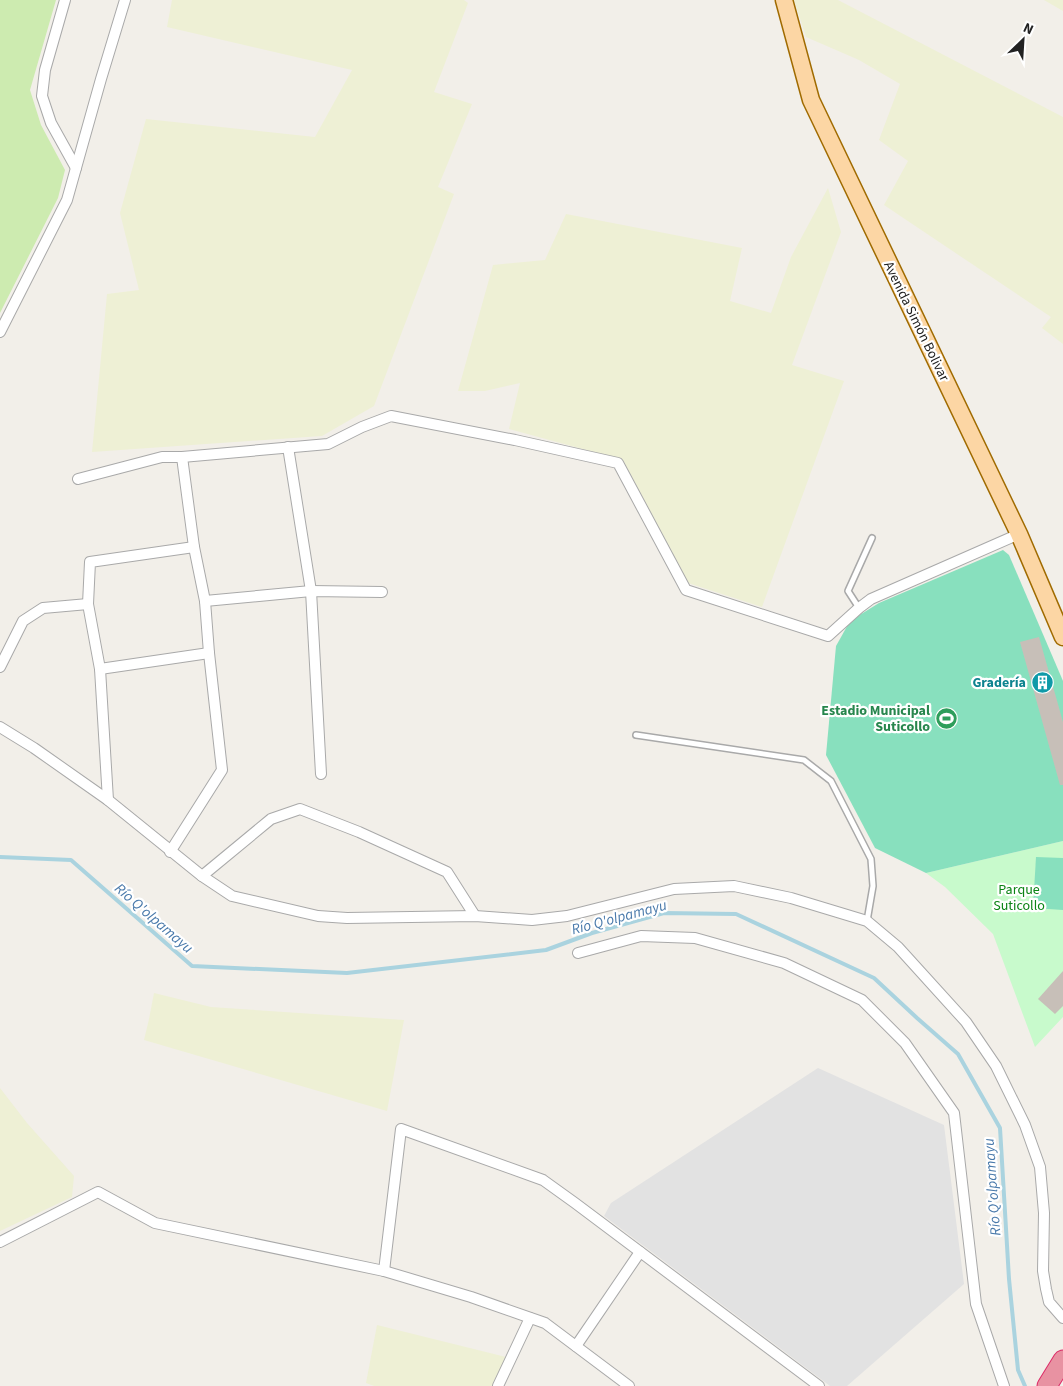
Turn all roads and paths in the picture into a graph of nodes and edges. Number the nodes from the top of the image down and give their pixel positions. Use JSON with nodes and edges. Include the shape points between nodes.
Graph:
{"nodes":[{"id":1,"x":65,"y":0,"type":"edge"},
{"id":2,"x":125,"y":0,"type":"edge"},
{"id":3,"x":784,"y":0,"type":"edge"},
{"id":4,"x":76,"y":168,"type":"junction"},
{"id":5,"x":0,"y":332,"type":"edge"},
{"id":6,"x":288,"y":447,"type":"junction"},
{"id":7,"x":182,"y":457,"type":"junction"},
{"id":8,"x":78,"y":479,"type":"dead end"},
{"id":9,"x":1019,"y":534,"type":"junction"},
{"id":10,"x":872,"y":538,"type":"dead end"},
{"id":11,"x":194,"y":547,"type":"junction"},
{"id":12,"x":311,"y":591,"type":"junction"},
{"id":13,"x":382,"y":592,"type":"dead end"},
{"id":14,"x":205,"y":601,"type":"junction"},
{"id":15,"x":88,"y":604,"type":"junction"},
{"id":16,"x":859,"y":608,"type":"junction"},
{"id":17,"x":1063,"y":637,"type":"edge"},
{"id":18,"x":209,"y":653,"type":"junction"},
{"id":19,"x":0,"y":667,"type":"edge"},
{"id":20,"x":100,"y":669,"type":"junction"},
{"id":21,"x":0,"y":727,"type":"edge"},
{"id":22,"x":636,"y":735,"type":"dead end"},
{"id":23,"x":321,"y":774,"type":"dead end"},
{"id":24,"x":108,"y":800,"type":"junction"},
{"id":25,"x":170,"y":852,"type":"junction"},
{"id":26,"x":202,"y":876,"type":"junction"},
{"id":27,"x":475,"y":916,"type":"junction"},
{"id":28,"x":867,"y":921,"type":"junction"},
{"id":29,"x":578,"y":954,"type":"dead end"},
{"id":30,"x":0,"y":1242,"type":"edge"},
{"id":31,"x":640,"y":1252,"type":"junction"},
{"id":32,"x":384,"y":1271,"type":"junction"},
{"id":33,"x":530,"y":1318,"type":"junction"},
{"id":34,"x":1063,"y":1318,"type":"edge"},
{"id":35,"x":576,"y":1346,"type":"junction"},
{"id":36,"x":1063,"y":1360,"type":"edge"},
{"id":37,"x":498,"y":1386,"type":"edge"},
{"id":38,"x":630,"y":1386,"type":"edge"},
{"id":39,"x":819,"y":1386,"type":"edge"},
{"id":40,"x":1004,"y":1386,"type":"edge"},
{"id":41,"x":1047,"y":1386,"type":"edge"}],
"edges":[{"from":1,"to":4,"type":"street","via":[[45,70],[42,96],[51,123]]},
{"from":2,"to":4,"type":"street"},
{"from":3,"to":9,"type":"main road","name":"Avenida Simón Bolivar","via":[[811,100]]},
{"from":4,"to":5,"type":"street","via":[[67,200]]},
{"from":6,"to":7,"type":"street"},
{"from":6,"to":12,"type":"street"},
{"from":6,"to":16,"type":"street","via":[[328,444],[391,416],[618,463],[686,590],[828,636]]},
{"from":7,"to":8,"type":"street","via":[[162,457]]},
{"from":7,"to":11,"type":"street"},
{"from":9,"to":16,"type":"street","via":[[871,599]]},
{"from":9,"to":17,"type":"main road","name":"Avenida Simón Bolivar"},
{"from":10,"to":16,"type":"lane","via":[[848,591]]},
{"from":11,"to":14,"type":"street"},
{"from":11,"to":15,"type":"street","via":[[90,562]]},
{"from":12,"to":13,"type":"street"},
{"from":12,"to":14,"type":"street"},
{"from":12,"to":23,"type":"street"},
{"from":14,"to":18,"type":"street"},
{"from":15,"to":19,"type":"street","via":[[43,608],[23,621]]},
{"from":15,"to":20,"type":"street"},
{"from":18,"to":20,"type":"street"},
{"from":18,"to":25,"type":"street","via":[[222,770]]},
{"from":20,"to":24,"type":"street"},
{"from":21,"to":24,"type":"street"},
{"from":22,"to":28,"type":"lane","via":[[804,760],[831,781],[871,859],[873,886]]},
{"from":24,"to":25,"type":"street"},
{"from":25,"to":26,"type":"street"},
{"from":26,"to":27,"type":"street","via":[[232,896],[318,916]]},
{"from":26,"to":27,"type":"street","via":[[271,819],[300,809],[447,872]]},
{"from":27,"to":28,"type":"street","via":[[532,920],[567,916],[674,889],[734,886],[791,898]]},
{"from":28,"to":34,"type":"street","via":[[898,947],[966,1022],[996,1066],[1017,1108],[1040,1167],[1046,1289],[1049,1302]]},
{"from":29,"to":40,"type":"street","via":[[642,936],[695,938],[784,963],[862,1000],[905,1043],[954,1113],[976,1304]]},
{"from":30,"to":32,"type":"street","via":[[98,1192],[155,1223]]},
{"from":31,"to":32,"type":"street","via":[[543,1180],[401,1130]]},
{"from":31,"to":35,"type":"street"},
{"from":31,"to":39,"type":"street"},
{"from":32,"to":33,"type":"street"},
{"from":33,"to":35,"type":"street","via":[[545,1323]]},
{"from":33,"to":37,"type":"street"},
{"from":35,"to":38,"type":"street"},
{"from":36,"to":41,"type":"highway"}]}
